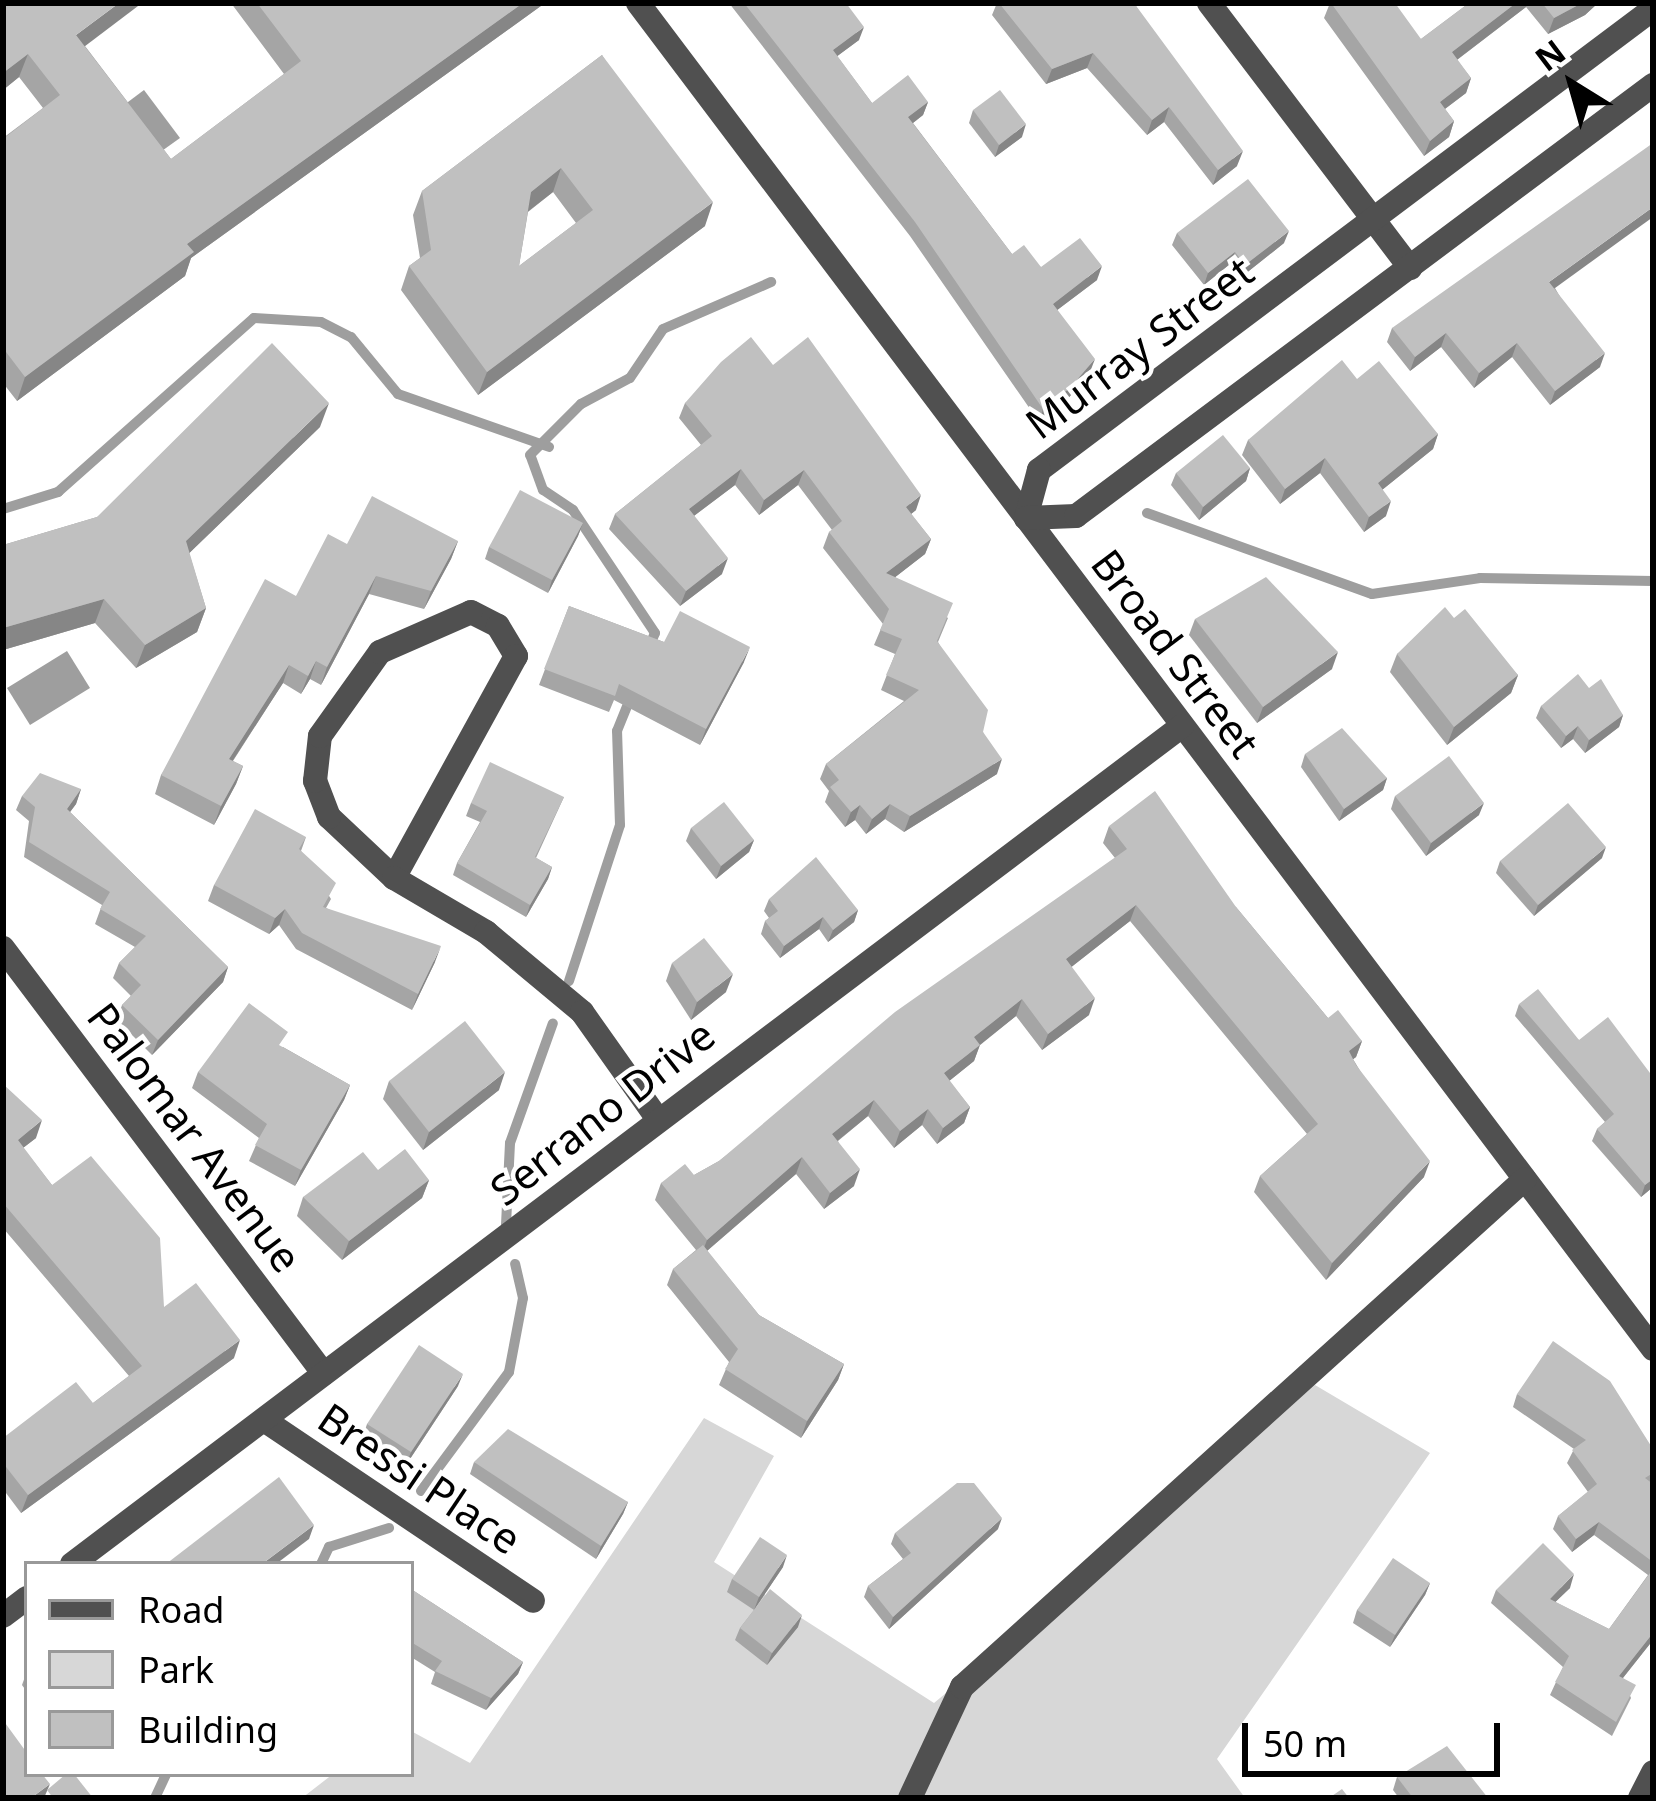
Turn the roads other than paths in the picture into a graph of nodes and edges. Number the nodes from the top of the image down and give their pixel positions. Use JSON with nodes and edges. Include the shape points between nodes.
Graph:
{"nodes":[{"id":1,"x":638,"y":3,"type":"edge"},
{"id":2,"x":1209,"y":3,"type":"edge"},
{"id":3,"x":1653,"y":9,"type":"edge"},
{"id":4,"x":1653,"y":85,"type":"edge"},
{"id":5,"x":1372,"y":219,"type":"junction"},
{"id":6,"x":1409,"y":268,"type":"junction"},
{"id":7,"x":1025,"y":518,"type":"junction"},
{"id":8,"x":1183,"y":726,"type":"junction"},
{"id":9,"x":394,"y":878,"type":"junction"},
{"id":10,"x":3,"y":948,"type":"edge"},
{"id":11,"x":655,"y":1115,"type":"junction"},
{"id":12,"x":1525,"y":1179,"type":"junction"},
{"id":13,"x":1653,"y":1349,"type":"edge"},
{"id":14,"x":324,"y":1374,"type":"junction"},
{"id":15,"x":263,"y":1420,"type":"junction"},
{"id":16,"x":77,"y":1561,"type":"edge"},
{"id":17,"x":533,"y":1601,"type":"dead end"},
{"id":18,"x":1653,"y":1772,"type":"edge"},
{"id":19,"x":910,"y":1798,"type":"edge"},
{"id":20,"x":1640,"y":1798,"type":"edge"}],
"edges":[{"from":1,"to":7,"type":"street","name":"Broad Street"},
{"from":2,"to":5,"type":"street"},
{"from":3,"to":5,"type":"street","name":"Murray Street"},
{"from":4,"to":6,"type":"street"},
{"from":5,"to":6,"type":"street"},
{"from":5,"to":7,"type":"street","name":"Murray Street","via":[[1040,470]]},
{"from":6,"to":7,"type":"street","via":[[1076,516]]},
{"from":7,"to":8,"type":"street","name":"Broad Street"},
{"from":8,"to":11,"type":"street","name":"Serrano Drive"},
{"from":8,"to":12,"type":"street","name":"Broad Street"},
{"from":9,"to":9,"type":"street","via":[[329,817],[315,781],[320,736],[380,652],[471,612],[498,626],[516,656]]},
{"from":9,"to":11,"type":"street","via":[[486,932],[583,1012]]},
{"from":10,"to":14,"type":"street","name":"Palomar Avenue"},
{"from":11,"to":14,"type":"street","name":"Serrano Drive"},
{"from":12,"to":13,"type":"street","name":"Broad Street"},
{"from":12,"to":19,"type":"street","via":[[962,1687]]},
{"from":14,"to":15,"type":"street","name":"Serrano Drive"},
{"from":15,"to":16,"type":"street","name":"Serrano Drive"},
{"from":15,"to":17,"type":"street","name":"Bressi Place"},
{"from":18,"to":20,"type":"street"}]}
